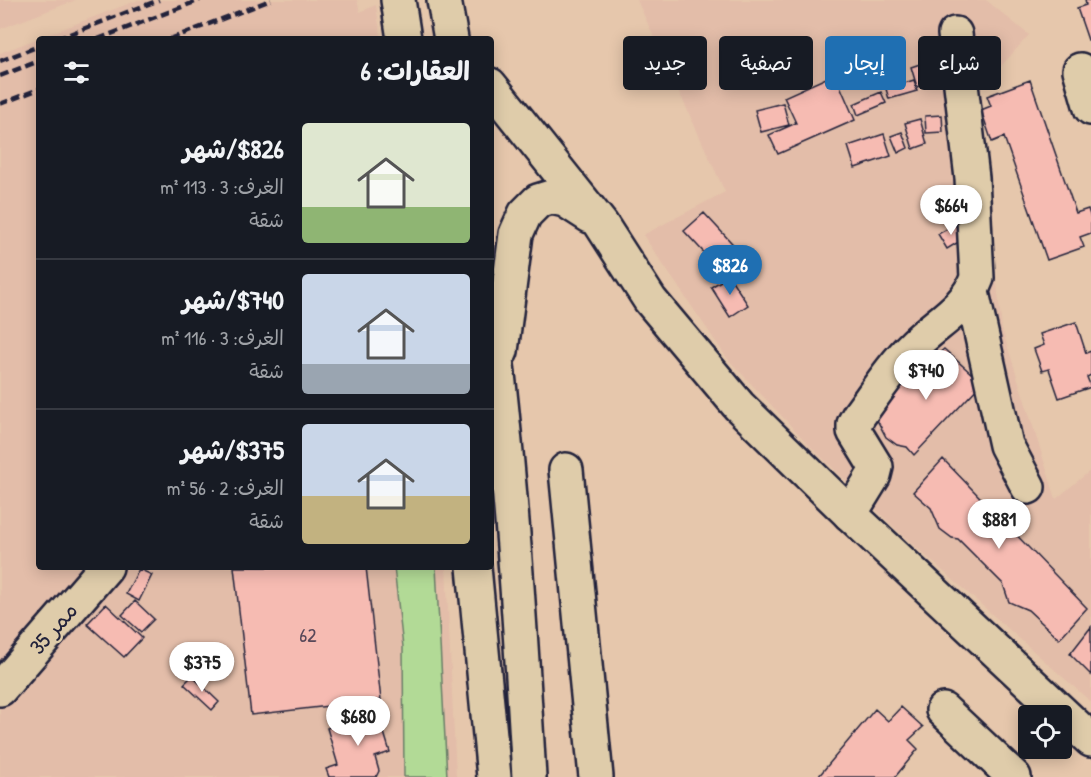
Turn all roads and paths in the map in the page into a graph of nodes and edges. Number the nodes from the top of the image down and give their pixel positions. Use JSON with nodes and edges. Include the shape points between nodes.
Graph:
{"nodes":[{"id":1,"x":446,"y":0,"type":"edge"},
{"id":2,"x":398,"y":1,"type":"edge"},
{"id":3,"x":955,"y":34,"type":"dead end"},
{"id":4,"x":404,"y":36,"type":"edge"},
{"id":5,"x":451,"y":36,"type":"edge"},
{"id":6,"x":465,"y":36,"type":"edge"},
{"id":7,"x":1080,"y":70,"type":"dead end"},
{"id":8,"x":494,"y":90,"type":"edge"},
{"id":9,"x":1091,"y":108,"type":"edge"},
{"id":10,"x":601,"y":224,"type":"junction"},
{"id":11,"x":972,"y":292,"type":"junction"},
{"id":12,"x":494,"y":336,"type":"edge"},
{"id":13,"x":499,"y":373,"type":"junction"},
{"id":14,"x":566,"y":470,"type":"dead end"},
{"id":15,"x":1028,"y":487,"type":"dead end"},
{"id":16,"x":850,"y":514,"type":"junction"},
{"id":17,"x":103,"y":570,"type":"edge"},
{"id":18,"x":468,"y":570,"type":"edge"},
{"id":19,"x":474,"y":570,"type":"edge"},
{"id":20,"x":0,"y":689,"type":"edge"},
{"id":21,"x":943,"y":710,"type":"dead end"},
{"id":22,"x":1091,"y":740,"type":"edge"},
{"id":23,"x":475,"y":777,"type":"edge"},
{"id":24,"x":494,"y":777,"type":"edge"},
{"id":25,"x":529,"y":777,"type":"edge"},
{"id":26,"x":596,"y":777,"type":"edge"},
{"id":27,"x":1014,"y":777,"type":"edge"}],
"edges":[{"from":1,"to":5,"type":"main road"},
{"from":1,"to":6,"type":"main road"},
{"from":2,"to":4,"type":"main road"},
{"from":3,"to":11,"type":"main road","via":[[972,178],[977,278]]},
{"from":7,"to":9,"type":"main road"},
{"from":8,"to":10,"type":"main road"},
{"from":10,"to":13,"type":"main road","via":[[579,208],[551,197],[538,201],[525,214],[516,234]]},
{"from":10,"to":16,"type":"main road","via":[[650,300],[739,406]]},
{"from":11,"to":15,"type":"main road","via":[[1006,445]]},
{"from":11,"to":16,"type":"main road","via":[[912,346],[854,424],[876,467]]},
{"from":12,"to":13,"type":"main road"},
{"from":13,"to":25,"type":"main road","via":[[518,579]]},
{"from":14,"to":26,"type":"main road"},
{"from":16,"to":22,"type":"main road"},
{"from":17,"to":20,"type":"main road","name":"ممر 35"},
{"from":18,"to":23,"type":"main road"},
{"from":19,"to":24,"type":"main road"},
{"from":21,"to":27,"type":"main road"}]}
